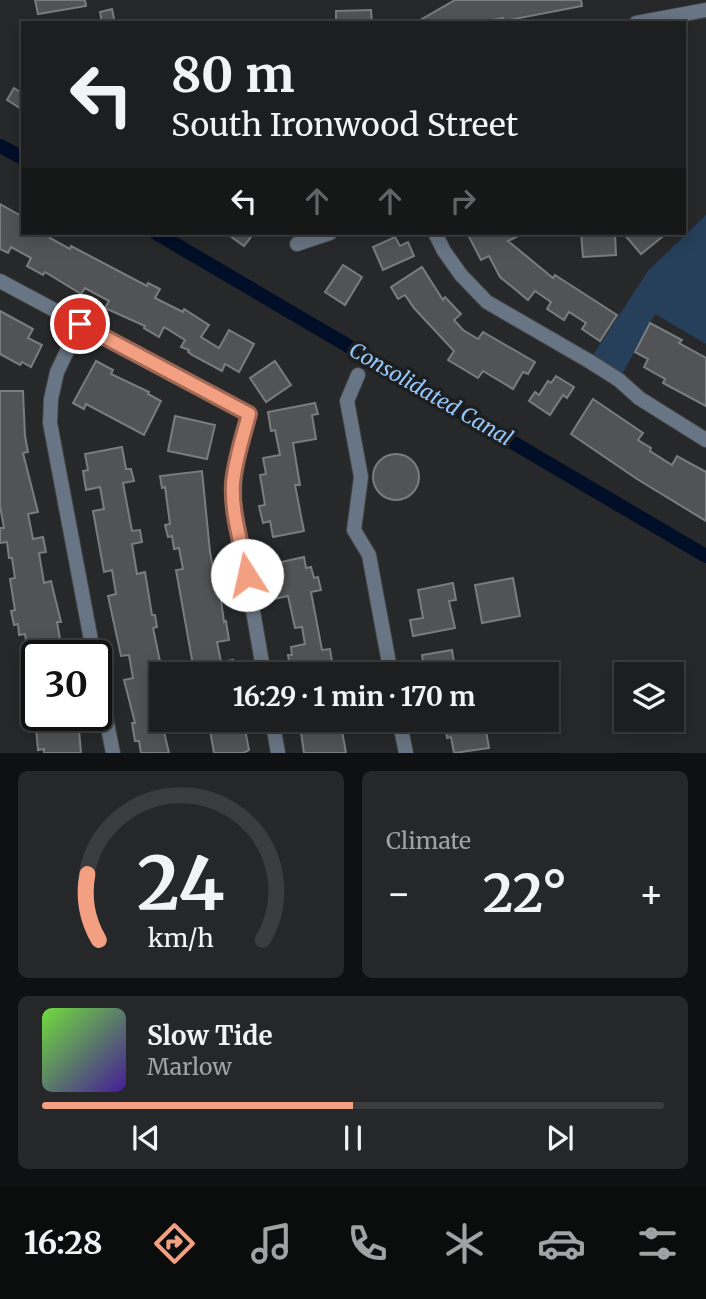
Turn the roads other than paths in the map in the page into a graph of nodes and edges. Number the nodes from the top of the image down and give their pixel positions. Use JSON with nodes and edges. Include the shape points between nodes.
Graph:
{"nodes":[{"id":1,"x":706,"y":10,"type":"edge"},
{"id":2,"x":647,"y":21,"type":"edge"},
{"id":3,"x":325,"y":235,"type":"edge"},
{"id":4,"x":436,"y":235,"type":"edge"},
{"id":5,"x":297,"y":244,"type":"dead end"},
{"id":6,"x":0,"y":281,"type":"edge"},
{"id":7,"x":80,"y":324,"type":"junction"},
{"id":8,"x":358,"y":374,"type":"dead end"},
{"id":9,"x":706,"y":440,"type":"edge"},
{"id":10,"x":91,"y":640,"type":"edge"},
{"id":11,"x":262,"y":662,"type":"edge"},
{"id":12,"x":389,"y":662,"type":"edge"},
{"id":13,"x":109,"y":731,"type":"edge"},
{"id":14,"x":274,"y":732,"type":"edge"},
{"id":15,"x":402,"y":732,"type":"edge"},
{"id":16,"x":113,"y":753,"type":"edge"},
{"id":17,"x":278,"y":753,"type":"edge"},
{"id":18,"x":406,"y":753,"type":"edge"}],
"edges":[{"from":1,"to":2,"type":"street"},
{"from":3,"to":5,"type":"street"},
{"from":4,"to":9,"type":"street","via":[[461,275],[487,302],[589,361]]},
{"from":6,"to":7,"type":"street"},
{"from":7,"to":10,"type":"street","via":[[57,372],[50,423]]},
{"from":7,"to":11,"type":"street","via":[[249,414],[236,466],[234,502]]},
{"from":8,"to":12,"type":"street","via":[[347,401],[360,477],[354,530],[369,555]]},
{"from":13,"to":16,"type":"street"},
{"from":14,"to":17,"type":"street"},
{"from":15,"to":18,"type":"street"}]}
